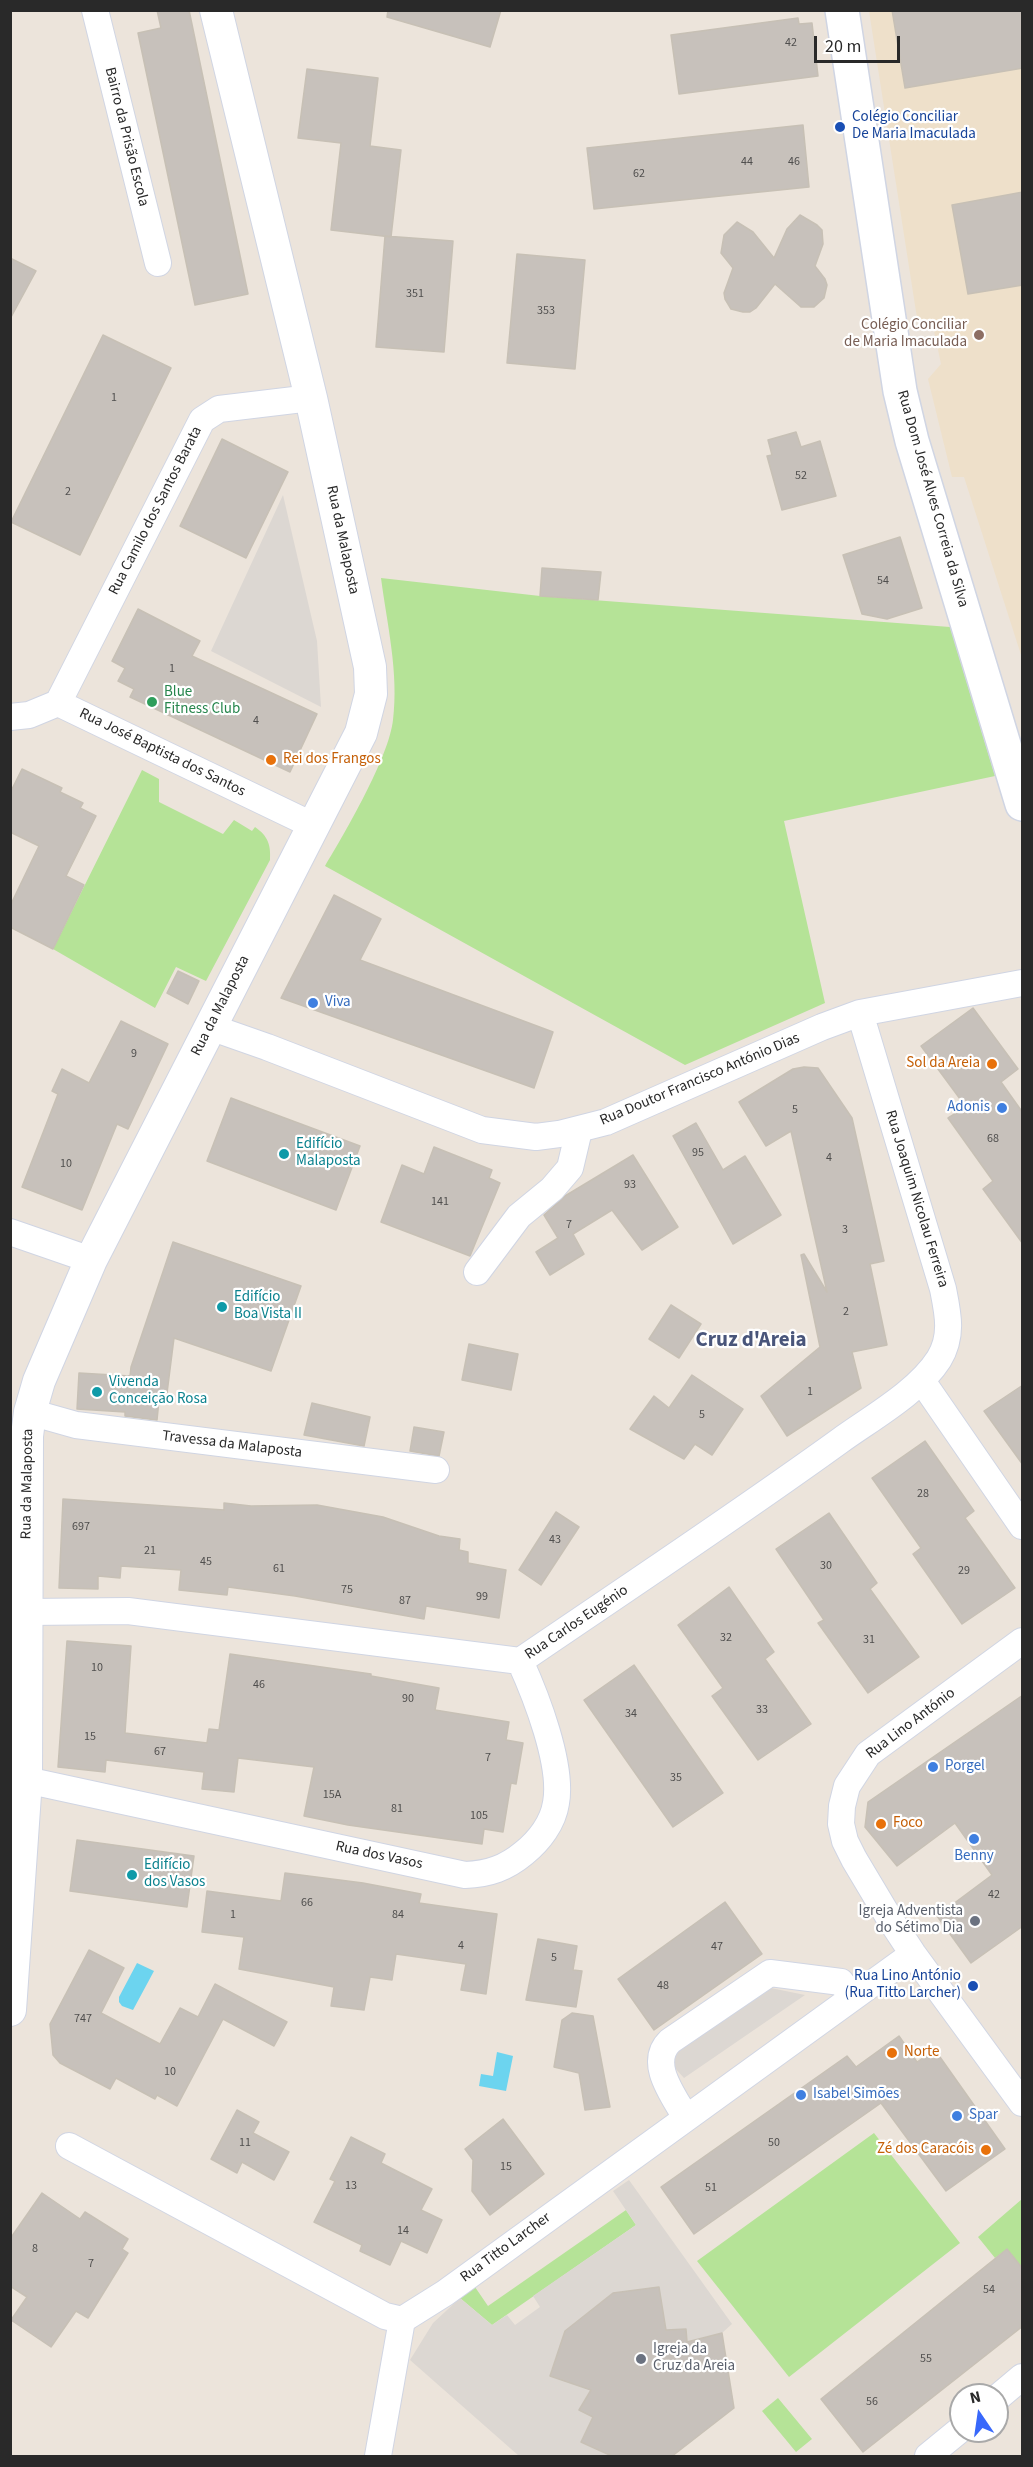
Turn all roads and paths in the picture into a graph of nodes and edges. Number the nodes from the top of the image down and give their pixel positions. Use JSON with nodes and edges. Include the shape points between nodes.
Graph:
{"nodes":[{"id":1,"x":95,"y":10,"type":"edge"},
{"id":2,"x":216,"y":10,"type":"edge"},
{"id":3,"x":842,"y":10,"type":"edge"},
{"id":4,"x":158,"y":263,"type":"dead end"},
{"id":5,"x":311,"y":398,"type":"junction"},
{"id":6,"x":58,"y":703,"type":"junction"},
{"id":7,"x":10,"y":717,"type":"edge"},
{"id":8,"x":1023,"y":804,"type":"edge"},
{"id":9,"x":312,"y":825,"type":"junction"},
{"id":10,"x":1023,"y":983,"type":"edge"},
{"id":11,"x":860,"y":1013,"type":"junction"},
{"id":12,"x":210,"y":1027,"type":"junction"},
{"id":13,"x":579,"y":1130,"type":"junction"},
{"id":14,"x":10,"y":1232,"type":"edge"},
{"id":15,"x":91,"y":1260,"type":"junction"},
{"id":16,"x":477,"y":1272,"type":"dead end"},
{"id":17,"x":922,"y":1381,"type":"junction"},
{"id":18,"x":30,"y":1412,"type":"junction"},
{"id":19,"x":436,"y":1470,"type":"dead end"},
{"id":20,"x":1023,"y":1526,"type":"edge"},
{"id":21,"x":27,"y":1612,"type":"junction"},
{"id":22,"x":1023,"y":1641,"type":"edge"},
{"id":23,"x":520,"y":1661,"type":"junction"},
{"id":24,"x":26,"y":1780,"type":"junction"},
{"id":25,"x":913,"y":1954,"type":"junction"},
{"id":26,"x":852,"y":1998,"type":"junction"},
{"id":27,"x":10,"y":2010,"type":"edge"},
{"id":28,"x":1023,"y":2103,"type":"edge"},
{"id":29,"x":686,"y":2118,"type":"junction"},
{"id":30,"x":69,"y":2146,"type":"dead end"},
{"id":31,"x":402,"y":2320,"type":"junction"},
{"id":32,"x":1023,"y":2377,"type":"edge"},
{"id":33,"x":1009,"y":2388,"type":"edge"},
{"id":34,"x":949,"y":2439,"type":"edge"},
{"id":35,"x":378,"y":2457,"type":"edge"},
{"id":36,"x":928,"y":2457,"type":"edge"}],
"edges":[{"from":1,"to":4,"type":"street","name":"Bairro da Prisão Escola"},
{"from":2,"to":5,"type":"street","name":"Rua da Malaposta"},
{"from":3,"to":8,"type":"main road","name":"Rua Dom José Alves Correia da Silva","via":[[900,391]]},
{"from":5,"to":6,"type":"street","name":"Rua Camilo dos Santos Barata","via":[[219,409],[202,420]]},
{"from":5,"to":9,"type":"street","name":"Rua da Malaposta","via":[[370,667],[371,694],[361,733]]},
{"from":6,"to":7,"type":"street","via":[[28,715]]},
{"from":6,"to":9,"type":"street","name":"Rua José Baptista dos Santos"},
{"from":9,"to":12,"type":"street","name":"Rua da Malaposta"},
{"from":10,"to":11,"type":"street","name":"Rua Doutor Francisco António Dias"},
{"from":11,"to":13,"type":"street","name":"Rua Doutor Francisco António Dias"},
{"from":11,"to":17,"type":"street","name":"Rua Joaquim Nicolau Ferreira","via":[[950,1321],[947,1344]]},
{"from":12,"to":13,"type":"street","name":"Rua Doutor Francisco António Dias","via":[[482,1130],[536,1137]]},
{"from":12,"to":15,"type":"street","name":"Rua da Malaposta"},
{"from":13,"to":16,"type":"street","via":[[570,1168],[519,1216]]},
{"from":14,"to":15,"type":"street"},
{"from":15,"to":18,"type":"street","name":"Rua da Malaposta","via":[[51,1351]]},
{"from":17,"to":20,"type":"street"},
{"from":17,"to":23,"type":"street","name":"Rua Carlos Eugénio","via":[[804,1467]]},
{"from":18,"to":19,"type":"street","name":"Travessa da Malaposta","via":[[76,1425]]},
{"from":18,"to":21,"type":"street","name":"Rua da Malaposta"},
{"from":21,"to":23,"type":"street","name":"Rua Carlos Eugénio","via":[[128,1611]]},
{"from":21,"to":24,"type":"street","name":"Rua da Malaposta"},
{"from":22,"to":25,"type":"street","name":"Rua Lino António","via":[[868,1754],[847,1786],[841,1824],[845,1841]]},
{"from":23,"to":24,"type":"street","name":"Rua dos Vasos","via":[[550,1744],[556,1803],[535,1844],[510,1863],[483,1874],[465,1875]]},
{"from":24,"to":27,"type":"street","name":"Rua da Malaposta"},
{"from":25,"to":26,"type":"street","name":"Rua Titto Larcher"},
{"from":25,"to":28,"type":"street","name":"Rua Lino António"},
{"from":26,"to":29,"type":"street","name":"Rua Titto Larcher"},
{"from":26,"to":29,"type":"street","via":[[841,1982],[770,1973],[670,2041],[660,2054],[660,2064]]},
{"from":29,"to":31,"type":"street","name":"Rua Titto Larcher"},
{"from":30,"to":31,"type":"street","via":[[385,2316]]},
{"from":31,"to":35,"type":"street"},
{"from":32,"to":33,"type":"street"},
{"from":34,"to":36,"type":"street"}]}
